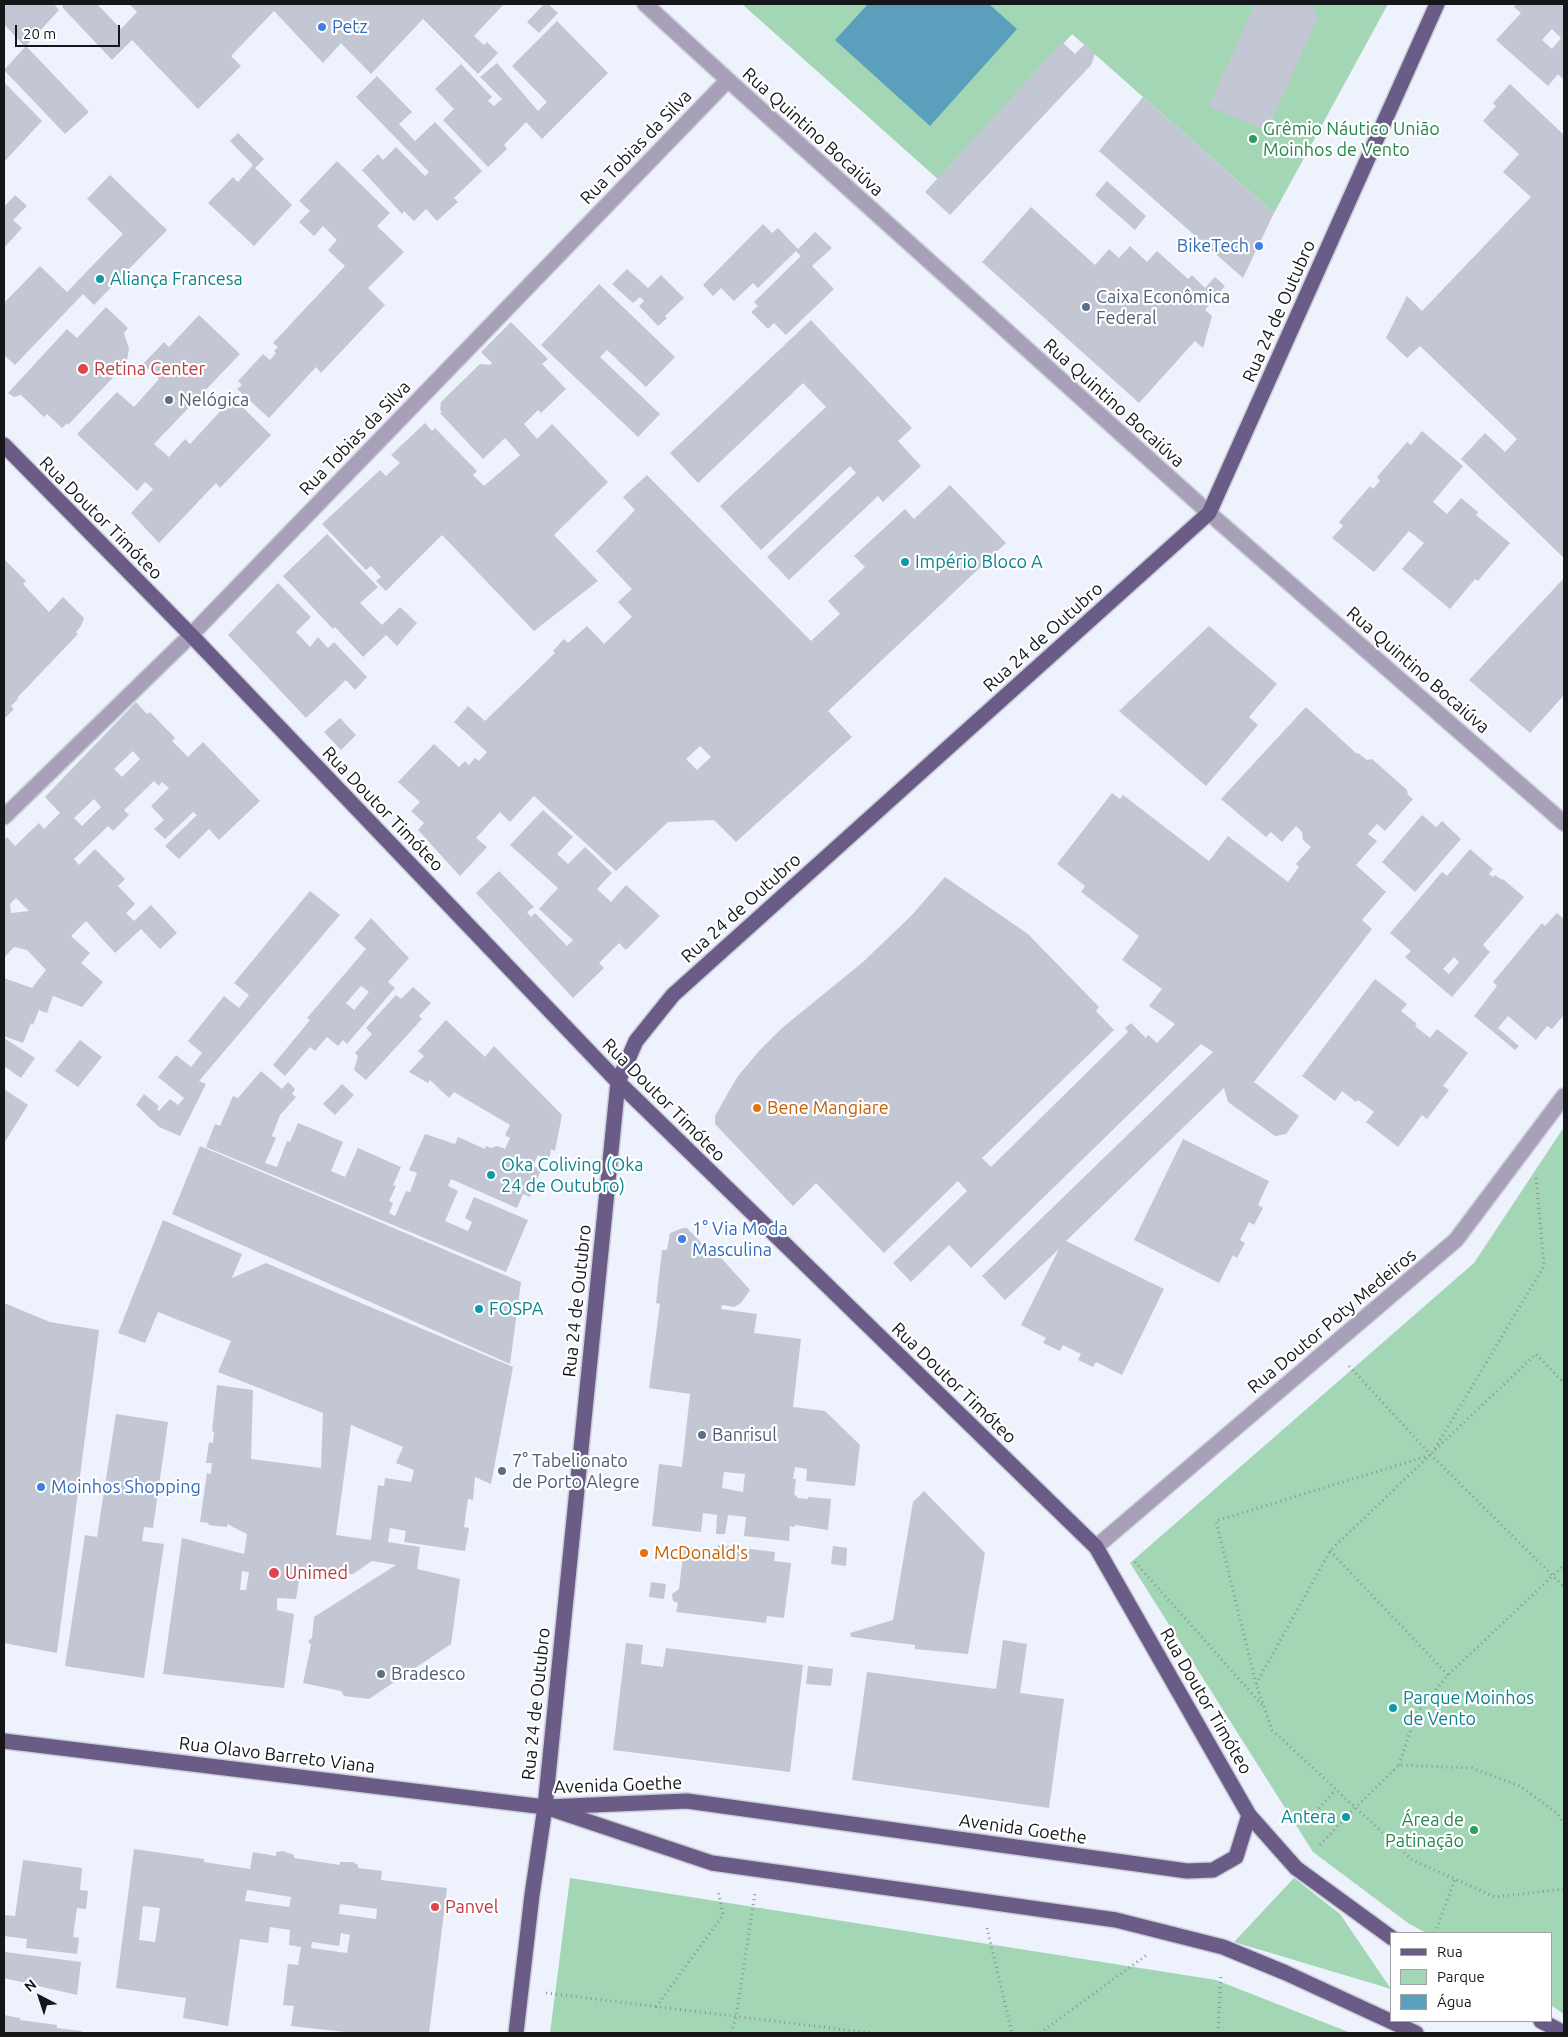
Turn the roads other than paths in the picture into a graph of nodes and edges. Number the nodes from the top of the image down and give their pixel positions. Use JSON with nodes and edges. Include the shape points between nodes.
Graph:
{"nodes":[{"id":1,"x":645,"y":4,"type":"edge"},
{"id":2,"x":1437,"y":4,"type":"edge"},
{"id":3,"x":728,"y":80,"type":"junction"},
{"id":4,"x":4,"y":446,"type":"edge"},
{"id":5,"x":1209,"y":513,"type":"junction"},
{"id":6,"x":191,"y":635,"type":"junction"},
{"id":7,"x":4,"y":817,"type":"edge"},
{"id":8,"x":1564,"y":823,"type":"edge"},
{"id":9,"x":618,"y":1082,"type":"junction"},
{"id":10,"x":1564,"y":1096,"type":"edge"},
{"id":11,"x":1096,"y":1547,"type":"junction"},
{"id":12,"x":4,"y":1741,"type":"edge"},
{"id":13,"x":545,"y":1806,"type":"junction"},
{"id":14,"x":1249,"y":1814,"type":"junction"},
{"id":15,"x":1390,"y":1937,"type":"edge"},
{"id":16,"x":1390,"y":2021,"type":"edge"},
{"id":17,"x":1392,"y":2022,"type":"edge"},
{"id":18,"x":1543,"y":2022,"type":"edge"},
{"id":19,"x":516,"y":2033,"type":"edge"},
{"id":20,"x":1416,"y":2033,"type":"edge"},
{"id":21,"x":1564,"y":2033,"type":"edge"}],
"edges":[{"from":1,"to":3,"type":"street","name":"Rua Quintino Bocaiúva"},
{"from":2,"to":5,"type":"main road","name":"Rua 24 de Outubro"},
{"from":3,"to":5,"type":"street","name":"Rua Quintino Bocaiúva"},
{"from":3,"to":6,"type":"street","name":"Rua Tobias da Silva"},
{"from":4,"to":6,"type":"main road","name":"Rua Doutor Timóteo"},
{"from":5,"to":8,"type":"street","name":"Rua Quintino Bocaiúva"},
{"from":5,"to":9,"type":"main road","name":"Rua 24 de Outubro","via":[[672,995],[636,1041]]},
{"from":6,"to":7,"type":"street","name":"Rua Tobias da Silva"},
{"from":6,"to":9,"type":"main road","name":"Rua Doutor Timóteo"},
{"from":9,"to":11,"type":"main road","name":"Rua Doutor Timóteo"},
{"from":9,"to":13,"type":"main road","name":"Rua 24 de Outubro"},
{"from":10,"to":11,"type":"street","name":"Rua Doutor Poty Medeiros","via":[[1456,1240]]},
{"from":11,"to":14,"type":"main road","name":"Rua Doutor Timóteo"},
{"from":12,"to":13,"type":"main road","name":"Rua Olavo Barreto Viana"},
{"from":13,"to":14,"type":"main road","name":"Avenida Goethe","via":[[687,1801],[1187,1871],[1213,1870],[1236,1857]]},
{"from":13,"to":16,"type":"main road","name":"Avenida Goethe","via":[[712,1863],[1116,1920],[1223,1947]]},
{"from":13,"to":19,"type":"main road","name":"Rua 24 de Outubro"},
{"from":14,"to":15,"type":"main road","via":[[1296,1868]]},
{"from":17,"to":20,"type":"main road","name":"Avenida Goethe"},
{"from":18,"to":21,"type":"main road"}]}
